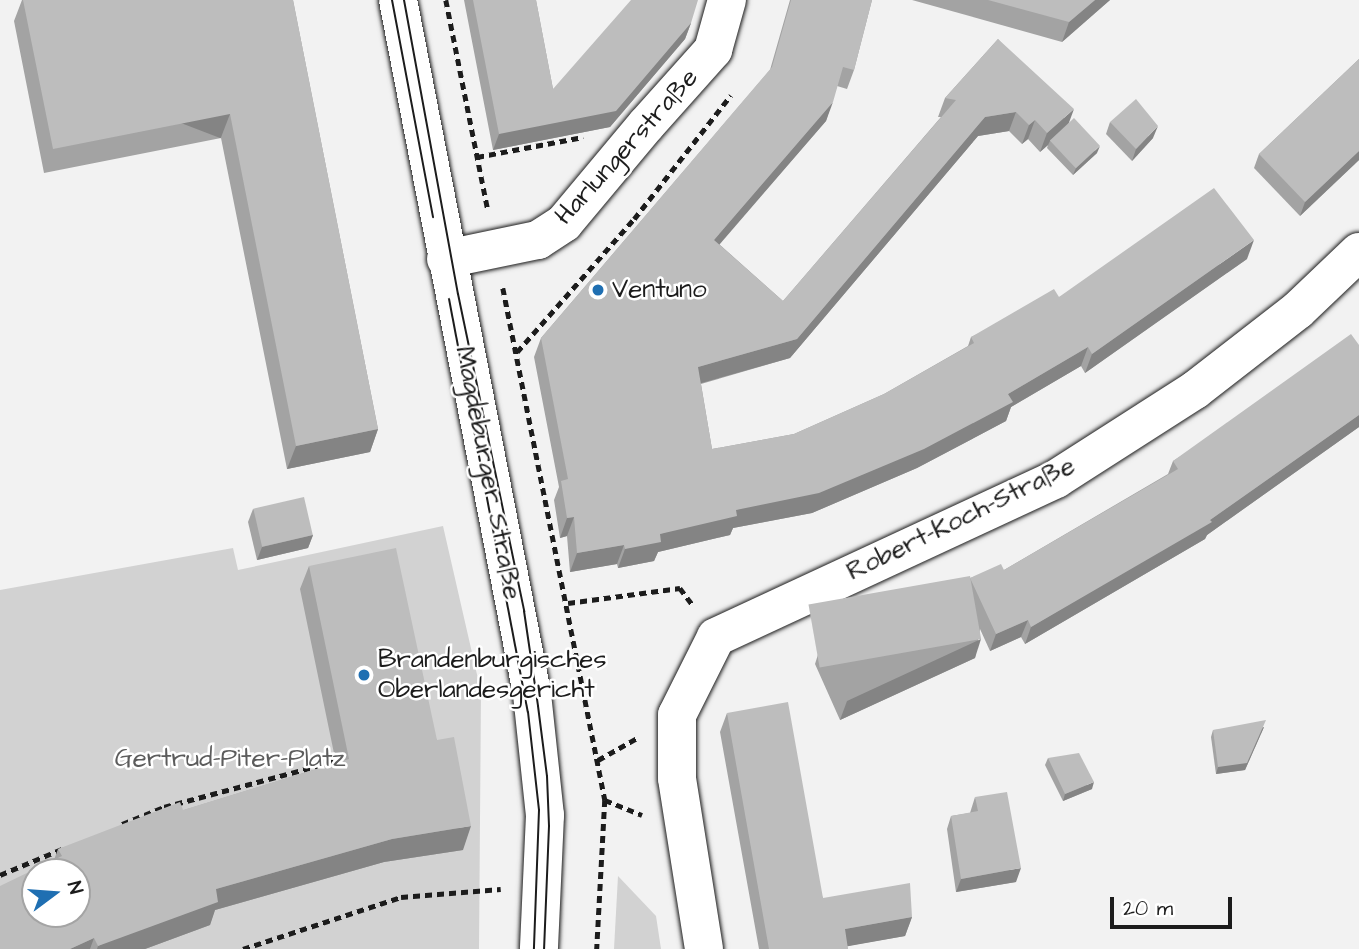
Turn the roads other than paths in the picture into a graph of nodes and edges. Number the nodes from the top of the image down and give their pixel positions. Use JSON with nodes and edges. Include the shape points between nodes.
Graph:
{"nodes":[{"id":1,"x":397,"y":0,"type":"edge"},
{"id":2,"x":727,"y":0,"type":"edge"},
{"id":3,"x":1359,"y":252,"type":"edge"},
{"id":4,"x":446,"y":260,"type":"junction"},
{"id":5,"x":539,"y":949,"type":"edge"},
{"id":6,"x":704,"y":949,"type":"edge"}],
"edges":[{"from":1,"to":4,"type":"street","name":"Magdeburger Straße"},
{"from":2,"to":4,"type":"street","name":"Harlungerstraße","via":[[713,50],[564,223],[537,240]]},
{"from":3,"to":6,"type":"street","name":"Robert-Koch-Straße","via":[[1298,310],[1195,390],[1056,479],[716,637],[677,715],[677,778]]},
{"from":4,"to":5,"type":"street","name":"Magdeburger Straße","via":[[532,694],[545,815]]}]}
